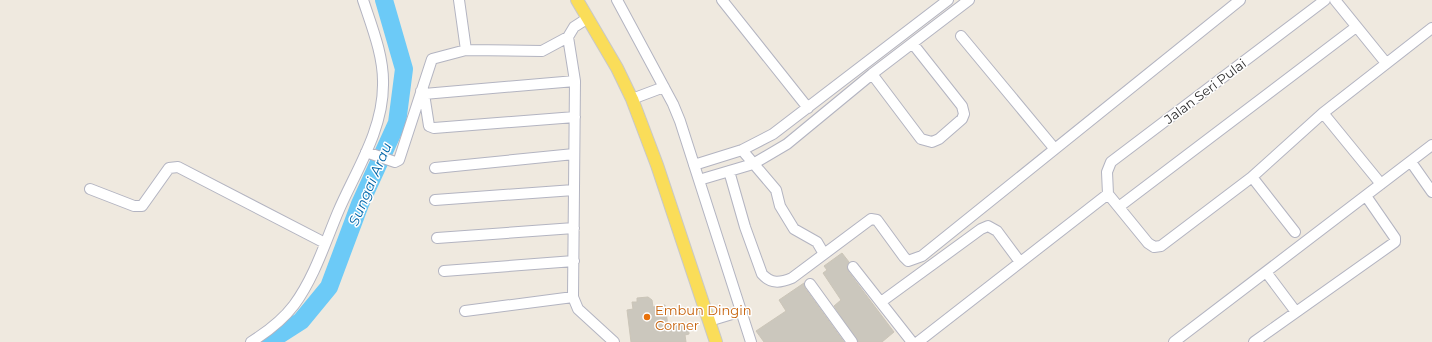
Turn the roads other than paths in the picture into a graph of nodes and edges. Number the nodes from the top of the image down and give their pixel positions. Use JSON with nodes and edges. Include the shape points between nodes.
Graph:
{"nodes":[{"id":1,"x":363,"y":0,"type":"edge"},
{"id":2,"x":459,"y":0,"type":"edge"},
{"id":3,"x":577,"y":0,"type":"edge"},
{"id":4,"x":617,"y":0,"type":"edge"},
{"id":5,"x":722,"y":0,"type":"edge"},
{"id":6,"x":948,"y":0,"type":"edge"},
{"id":7,"x":969,"y":0,"type":"edge"},
{"id":8,"x":1240,"y":0,"type":"edge"},
{"id":9,"x":1324,"y":0,"type":"edge"},
{"id":10,"x":1335,"y":0,"type":"edge"},
{"id":11,"x":588,"y":18,"type":"junction"},
{"id":12,"x":1356,"y":27,"type":"junction"},
{"id":13,"x":1432,"y":28,"type":"edge"},
{"id":14,"x":961,"y":36,"type":"dead end"},
{"id":15,"x":568,"y":37,"type":"junction"},
{"id":16,"x":913,"y":44,"type":"junction"},
{"id":17,"x":466,"y":50,"type":"junction"},
{"id":18,"x":1386,"y":63,"type":"junction"},
{"id":19,"x":872,"y":74,"type":"junction"},
{"id":20,"x":575,"y":81,"type":"junction"},
{"id":21,"x":664,"y":87,"type":"junction"},
{"id":22,"x":423,"y":92,"type":"junction"},
{"id":23,"x":632,"y":99,"type":"junction"},
{"id":24,"x":808,"y":108,"type":"junction"},
{"id":25,"x":1323,"y":113,"type":"junction"},
{"id":26,"x":575,"y":117,"type":"junction"},
{"id":27,"x":1432,"y":145,"type":"edge"},
{"id":28,"x":1054,"y":148,"type":"junction"},
{"id":29,"x":742,"y":150,"type":"junction"},
{"id":30,"x":369,"y":153,"type":"junction"},
{"id":31,"x":574,"y":154,"type":"junction"},
{"id":32,"x":1410,"y":162,"type":"junction"},
{"id":33,"x":753,"y":164,"type":"junction"},
{"id":34,"x":694,"y":165,"type":"junction"},
{"id":35,"x":435,"y":168,"type":"dead end"},
{"id":36,"x":729,"y":171,"type":"junction"},
{"id":37,"x":1252,"y":177,"type":"junction"},
{"id":38,"x":699,"y":180,"type":"junction"},
{"id":39,"x":1381,"y":184,"type":"junction"},
{"id":40,"x":90,"y":189,"type":"dead end"},
{"id":41,"x":574,"y":190,"type":"junction"},
{"id":42,"x":1432,"y":192,"type":"edge"},
{"id":43,"x":1108,"y":194,"type":"junction"},
{"id":44,"x":1366,"y":196,"type":"junction"},
{"id":45,"x":435,"y":200,"type":"dead end"},
{"id":46,"x":1120,"y":206,"type":"junction"},
{"id":47,"x":574,"y":228,"type":"junction"},
{"id":48,"x":1295,"y":232,"type":"dead end"},
{"id":49,"x":437,"y":238,"type":"dead end"},
{"id":50,"x":325,"y":244,"type":"junction"},
{"id":51,"x":824,"y":254,"type":"junction"},
{"id":52,"x":574,"y":261,"type":"junction"},
{"id":53,"x":1020,"y":262,"type":"junction"},
{"id":54,"x":853,"y":266,"type":"dead end"},
{"id":55,"x":444,"y":271,"type":"dead end"},
{"id":56,"x":1266,"y":272,"type":"junction"},
{"id":57,"x":810,"y":284,"type":"dead end"},
{"id":58,"x":573,"y":297,"type":"junction"},
{"id":59,"x":881,"y":302,"type":"junction"},
{"id":60,"x":465,"y":311,"type":"dead end"},
{"id":61,"x":742,"y":311,"type":"junction"},
{"id":62,"x":1296,"y":312,"type":"junction"},
{"id":63,"x":709,"y":321,"type":"junction"},
{"id":64,"x":251,"y":342,"type":"edge"},
{"id":65,"x":614,"y":342,"type":"edge"},
{"id":66,"x":716,"y":342,"type":"edge"},
{"id":67,"x":751,"y":342,"type":"edge"},
{"id":68,"x":852,"y":342,"type":"edge"},
{"id":69,"x":912,"y":342,"type":"edge"},
{"id":70,"x":918,"y":342,"type":"edge"},
{"id":71,"x":1174,"y":342,"type":"edge"},
{"id":72,"x":1254,"y":342,"type":"edge"}],
"edges":[{"from":1,"to":30,"type":"street","via":[[382,67],[384,85]]},
{"from":2,"to":17,"type":"street"},
{"from":3,"to":11,"type":"main road"},
{"from":4,"to":21,"type":"street"},
{"from":5,"to":24,"type":"street"},
{"from":6,"to":24,"type":"street"},
{"from":7,"to":16,"type":"street"},
{"from":8,"to":28,"type":"street"},
{"from":9,"to":43,"type":"street","name":"Jalan Seri Pulai","via":[[1111,162],[1107,172]]},
{"from":10,"to":12,"type":"street"},
{"from":11,"to":15,"type":"street","via":[[574,27]]},
{"from":11,"to":23,"type":"main road","via":[[618,68]]},
{"from":12,"to":18,"type":"street"},
{"from":12,"to":46,"type":"street"},
{"from":13,"to":18,"type":"street"},
{"from":14,"to":28,"type":"street"},
{"from":15,"to":17,"type":"street","via":[[542,51]]},
{"from":15,"to":20,"type":"street"},
{"from":16,"to":19,"type":"street"},
{"from":16,"to":19,"type":"street","via":[[962,106],[962,119],[939,139],[932,142],[921,139]]},
{"from":17,"to":22,"type":"street","via":[[432,60]]},
{"from":18,"to":25,"type":"street"},
{"from":19,"to":33,"type":"street","via":[[787,144]]},
{"from":20,"to":22,"type":"street"},
{"from":20,"to":26,"type":"street"},
{"from":21,"to":23,"type":"street"},
{"from":21,"to":34,"type":"street","via":[[680,121]]},
{"from":22,"to":26,"type":"street","via":[[427,121],[429,126],[434,128]]},
{"from":22,"to":30,"type":"street","via":[[399,160],[395,162]]},
{"from":23,"to":63,"type":"main road"},
{"from":24,"to":29,"type":"street","via":[[773,134]]},
{"from":25,"to":37,"type":"street"},
{"from":25,"to":39,"type":"street"},
{"from":26,"to":31,"type":"street"},
{"from":27,"to":32,"type":"street"},
{"from":28,"to":51,"type":"street","via":[[915,260],[908,261],[877,220],[871,219]]},
{"from":29,"to":33,"type":"street"},
{"from":29,"to":34,"type":"street"},
{"from":30,"to":50,"type":"street"},
{"from":31,"to":35,"type":"street"},
{"from":31,"to":41,"type":"street"},
{"from":32,"to":39,"type":"street"},
{"from":32,"to":42,"type":"street"},
{"from":33,"to":36,"type":"street"},
{"from":33,"to":51,"type":"street","via":[[776,190],[780,206],[794,229],[817,242]]},
{"from":34,"to":38,"type":"street"},
{"from":36,"to":38,"type":"street"},
{"from":36,"to":51,"type":"street","via":[[745,227],[766,279],[778,282],[792,278]]},
{"from":37,"to":46,"type":"street","via":[[1161,246],[1148,243]]},
{"from":37,"to":48,"type":"street"},
{"from":38,"to":61,"type":"street"},
{"from":39,"to":44,"type":"street"},
{"from":40,"to":50,"type":"street","via":[[134,206],[142,206],[169,168],[178,167]]},
{"from":41,"to":45,"type":"street"},
{"from":41,"to":47,"type":"street"},
{"from":43,"to":46,"type":"street"},
{"from":43,"to":53,"type":"street"},
{"from":44,"to":56,"type":"street"},
{"from":44,"to":62,"type":"street","via":[[1395,238],[1395,242]]},
{"from":47,"to":49,"type":"street"},
{"from":47,"to":52,"type":"street"},
{"from":50,"to":64,"type":"street","via":[[294,306],[270,331]]},
{"from":52,"to":55,"type":"street"},
{"from":52,"to":58,"type":"street"},
{"from":53,"to":59,"type":"street","via":[[997,231],[988,226]]},
{"from":53,"to":70,"type":"street"},
{"from":54,"to":59,"type":"street"},
{"from":56,"to":62,"type":"street"},
{"from":56,"to":71,"type":"street"},
{"from":57,"to":68,"type":"street"},
{"from":58,"to":60,"type":"street"},
{"from":58,"to":65,"type":"street","via":[[578,309]]},
{"from":59,"to":69,"type":"street"},
{"from":61,"to":63,"type":"street"},
{"from":61,"to":67,"type":"street"},
{"from":62,"to":72,"type":"street"},
{"from":63,"to":66,"type":"main road"}]}
